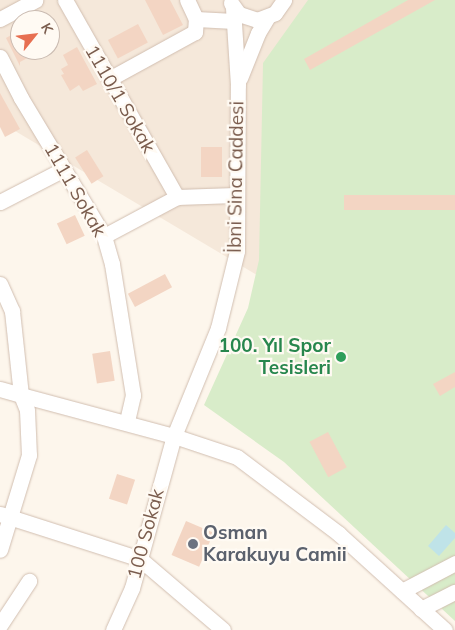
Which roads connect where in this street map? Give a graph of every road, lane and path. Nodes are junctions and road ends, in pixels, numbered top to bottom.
1 (36, 0) edge
2 (65, 0) edge
3 (187, 0) edge
4 (284, 0) edge
5 (232, 9) edge
6 (267, 18) junction
7 (0, 19) edge
8 (196, 19) junction
9 (0, 57) edge
10 (109, 79) junction
11 (238, 84) junction
12 (64, 169) junction
13 (235, 195) junction
14 (177, 197) junction
15 (0, 202) edge
16 (104, 236) junction
17 (0, 284) edge
18 (0, 389) edge
19 (21, 395) junction
20 (128, 422) junction
21 (174, 436) junction
22 (5, 516) edge
23 (0, 550) edge
24 (140, 559) junction
25 (455, 563) edge
26 (29, 581) dead end
27 (402, 591) junction
28 (455, 592) edge
29 (422, 609) junction
30 (0, 625) edge
31 (113, 630) edge
32 (223, 630) edge
33 (445, 630) edge

1 - 7 street
2 - 10 street, 1110/1 Sokak
3 - 8 street
4 - 6 street, İbni Sina Caddesi
5 - 6 street
5 - 8 street
5 - 11 street, İbni Sina Caddesi
6 - 11 street, İbni Sina Caddesi
8 - 10 street
9 - 12 street, 1111 Sokak
10 - 14 street, 1110/1 Sokak
11 - 13 street, İbni Sina Caddesi
12 - 15 street
12 - 16 street, 1111 Sokak
13 - 14 street
13 - 21 street, İbni Sina Caddesi
14 - 16 street
16 - 20 street, 1111 Sokak
17 - 19 street
18 - 19 street
19 - 20 street
19 - 22 street
20 - 21 street
21 - 24 street, 100 Sokak
21 - 27 street
22 - 23 street
22 - 24 street
24 - 31 street, 100 Sokak
24 - 32 street
25 - 27 street
26 - 30 street
27 - 29 street
28 - 29 street
29 - 33 street

